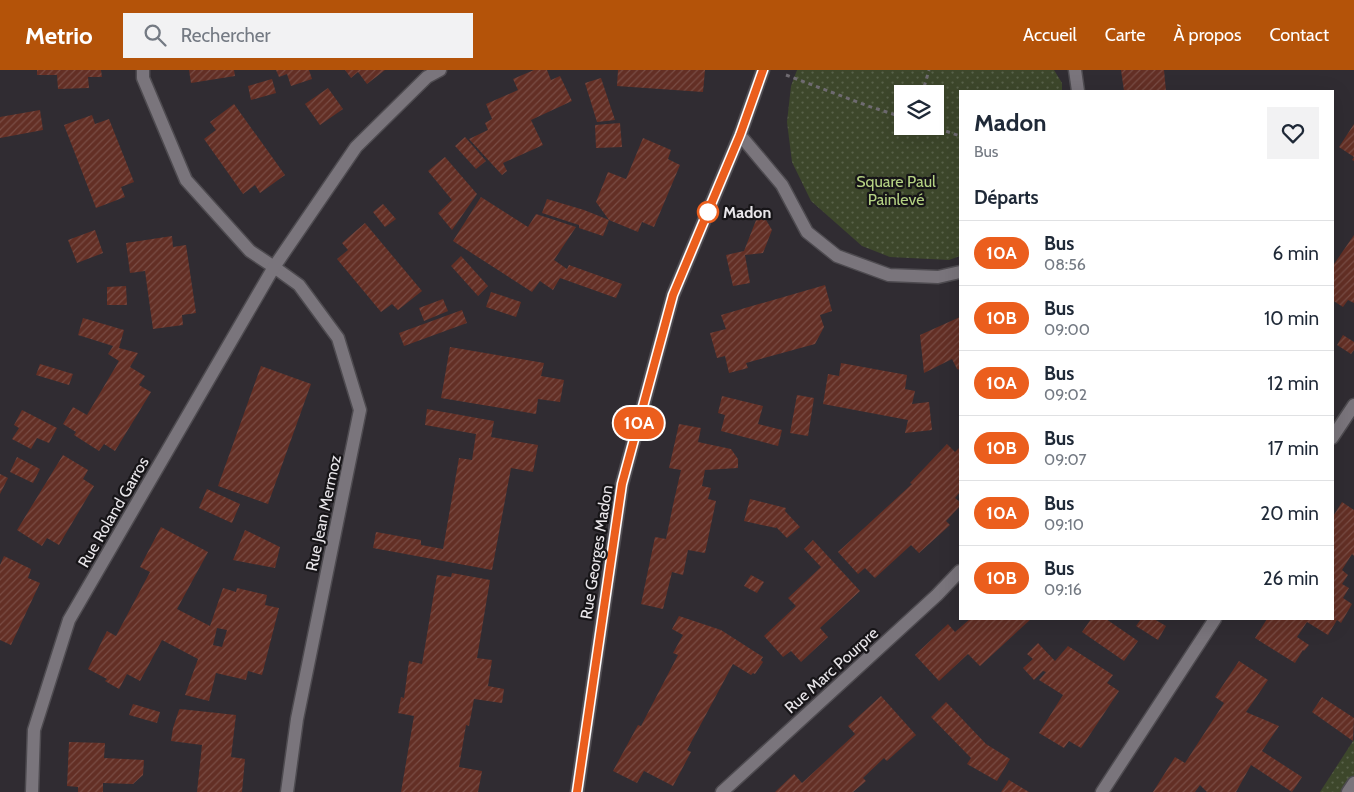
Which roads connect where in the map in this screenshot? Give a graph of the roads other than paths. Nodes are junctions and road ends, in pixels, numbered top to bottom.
1 (143, 70) edge
2 (440, 70) edge
3 (763, 70) edge
4 (1075, 70) edge
5 (1078, 90) edge
6 (740, 135) junction
7 (274, 267) junction
8 (959, 272) edge
9 (1354, 405) edge
10 (1334, 435) edge
11 (959, 572) edge
12 (1214, 620) edge
13 (1354, 783) edge
14 (32, 792) edge
15 (287, 792) edge
16 (576, 792) edge
17 (722, 792) edge
18 (1102, 792) edge
19 (1348, 792) edge

1 - 7 street, Rue Jean Mermoz
2 - 7 street, Rue Roland Garros
3 - 6 street, Rue Georges Madon
4 - 5 street
6 - 8 street
6 - 16 street, Rue Georges Madon
7 - 14 street, Rue Roland Garros
7 - 15 street, Rue Jean Mermoz
9 - 10 street
11 - 17 street, Rue Marc Pourpre
12 - 18 street
13 - 19 street

